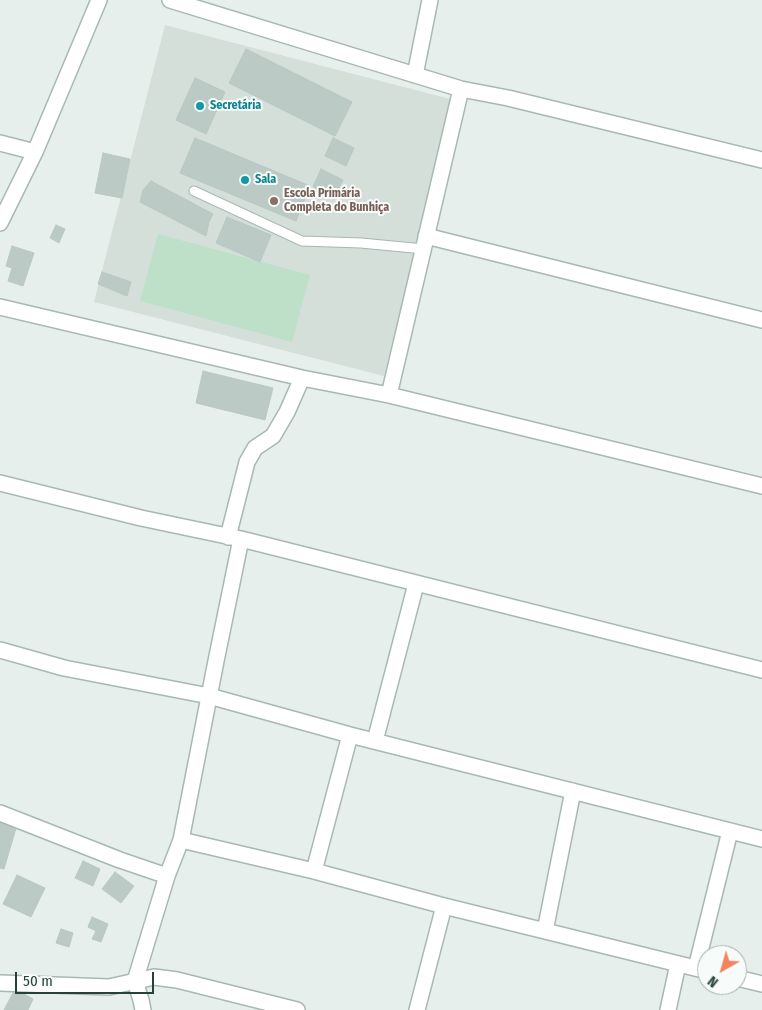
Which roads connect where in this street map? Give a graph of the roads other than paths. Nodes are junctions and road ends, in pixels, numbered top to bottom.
1 (99, 0) edge
2 (430, 0) edge
3 (180, 1) edge
4 (415, 75) junction
5 (461, 89) junction
6 (0, 143) edge
7 (35, 152) junction
8 (762, 160) edge
9 (194, 191) dead end
10 (0, 223) edge
11 (425, 243) junction
12 (0, 307) edge
13 (762, 320) edge
14 (302, 378) junction
15 (389, 395) junction
16 (0, 483) edge
17 (762, 486) edge
18 (235, 538) junction
19 (416, 584) junction
20 (0, 650) edge
21 (762, 670) edge
22 (209, 696) junction
23 (350, 735) junction
24 (375, 741) junction
25 (573, 791) junction
26 (0, 813) edge
27 (730, 831) junction
28 (762, 839) edge
29 (181, 840) junction
30 (314, 871) junction
31 (167, 876) junction
32 (444, 906) junction
33 (545, 931) junction
34 (707, 945) edge
35 (678, 964) junction
36 (697, 968) edge
37 (135, 980) junction
38 (747, 980) edge
39 (0, 983) edge
40 (762, 984) edge
41 (143, 1010) edge
42 (296, 1010) edge
43 (417, 1010) edge
44 (668, 1010) edge

1 - 7 street
2 - 4 street
3 - 4 street
4 - 5 street
5 - 8 street
5 - 11 street
6 - 7 street
7 - 10 street
9 - 11 lane
11 - 13 street
11 - 15 street
12 - 14 street
14 - 15 street
14 - 18 street
15 - 17 street
16 - 18 street
18 - 19 street
18 - 22 street
19 - 21 street
19 - 24 street
20 - 22 street
22 - 23 street
22 - 29 street
23 - 24 street
23 - 30 street
24 - 25 street
25 - 27 street
25 - 33 street
26 - 31 street
27 - 28 street
27 - 34 street
29 - 30 street
29 - 31 street
30 - 32 street
31 - 37 street
32 - 33 street
32 - 43 street
33 - 35 street
35 - 36 street
35 - 44 street
37 - 39 street
37 - 41 street
37 - 42 street
38 - 40 street

